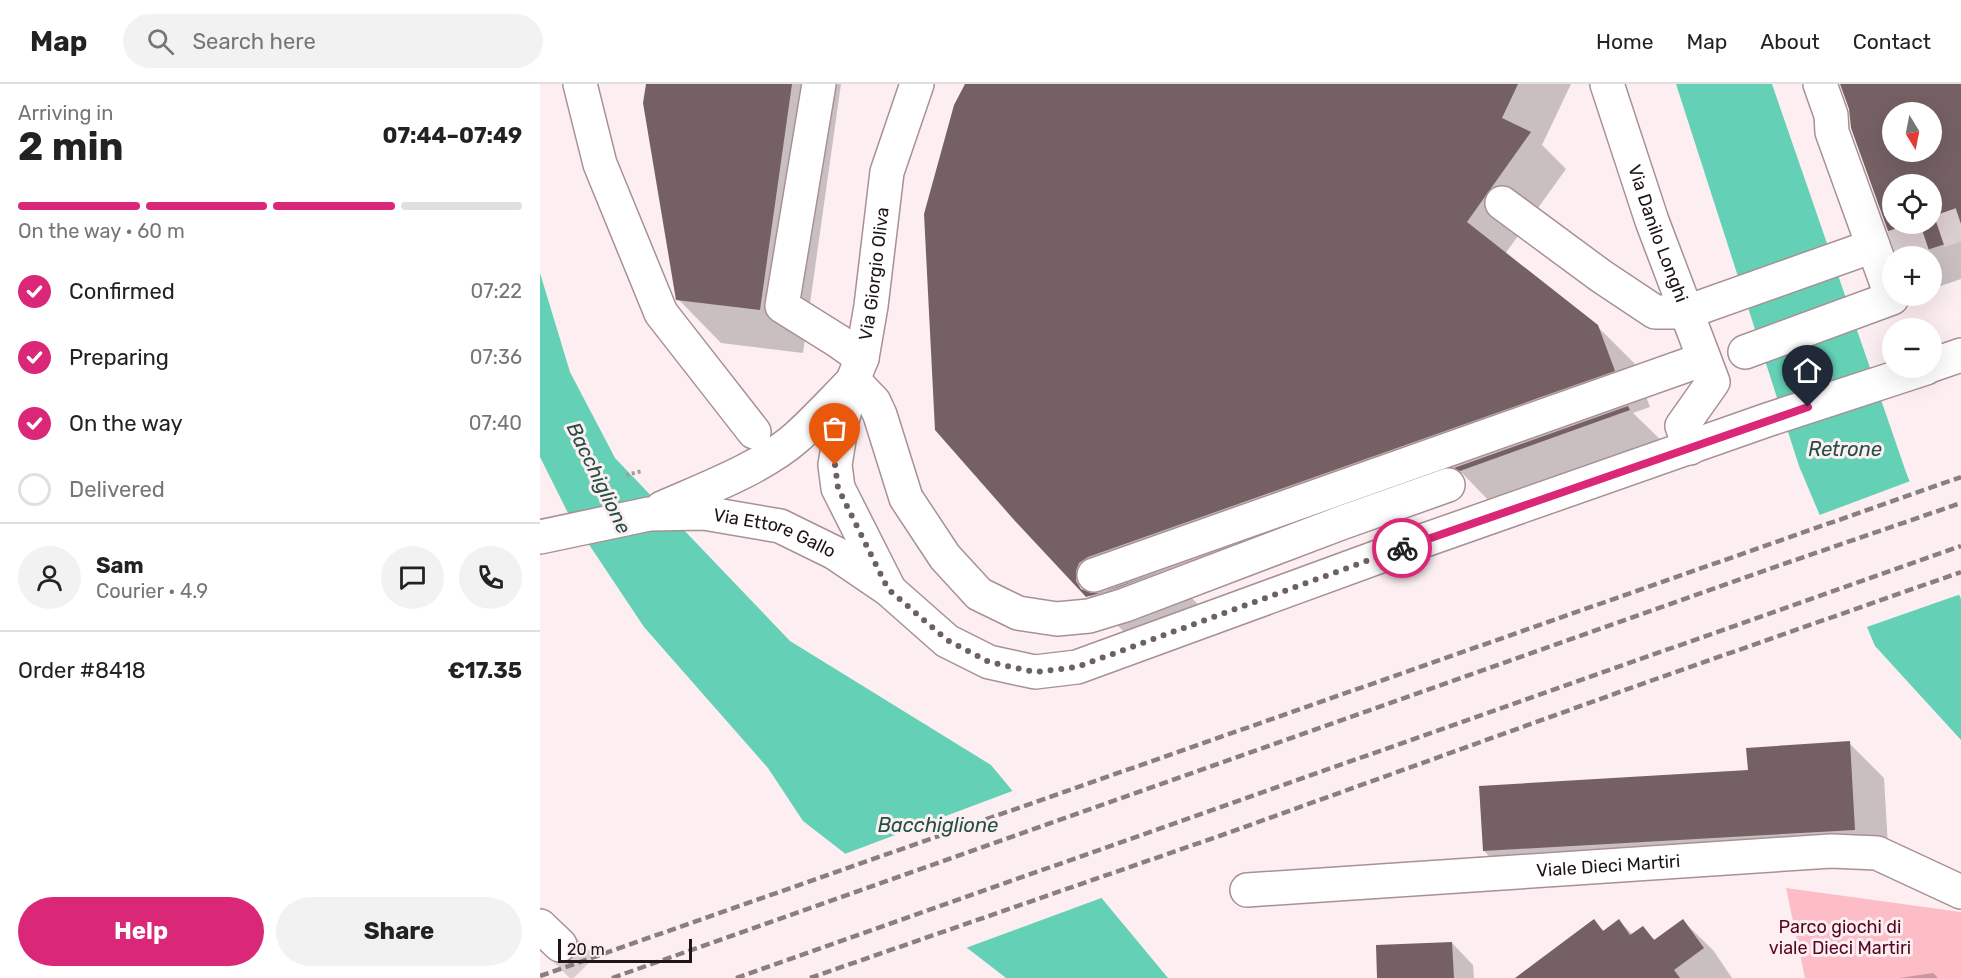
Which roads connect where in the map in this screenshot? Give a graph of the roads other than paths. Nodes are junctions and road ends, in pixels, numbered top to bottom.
1 (580, 84) edge
2 (819, 84) edge
3 (1607, 84) edge
4 (1820, 84) edge
5 (916, 85) edge
6 (1502, 203) dead end
7 (1875, 249) junction
8 (1696, 309) junction
9 (1745, 352) dead end
10 (1961, 356) edge
11 (1942, 362) edge
12 (858, 369) junction
13 (1709, 370) junction
14 (1894, 378) edge
15 (754, 432) dead end
16 (1690, 448) junction
17 (835, 465) joint
18 (1448, 485) dead end
19 (703, 502) junction
20 (540, 537) edge
21 (1094, 575) dead end
22 (888, 589) junction
23 (1247, 890) dead end
24 (1961, 892) edge

1 - 15 street
2 - 12 street
3 - 8 street, Via Danilo Longhi
4 - 7 street
5 - 12 street, Via Giorgio Oliva
6 - 8 street
7 - 8 street, Via Danilo Longhi
7 - 9 street
8 - 13 street, Via Danilo Longhi
10 - 11 street
12 - 17 street, Via Giorgio Oliva
12 - 18 street
12 - 19 street, Via Ettore Gallo
13 - 16 street
13 - 21 street
14 - 16 street, Via Ettore Gallo
16 - 22 street, Via Ettore Gallo
17 - 22 street, Via Ettore Gallo
19 - 20 street, Via Ettore Gallo
19 - 22 street, Via Ettore Gallo
23 - 24 street, Viale Dieci Martiri

